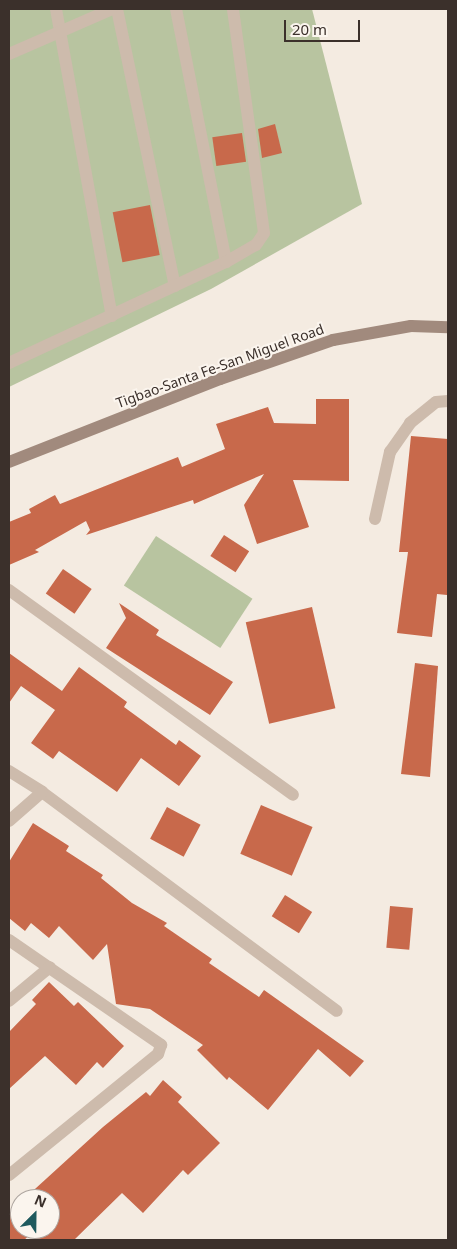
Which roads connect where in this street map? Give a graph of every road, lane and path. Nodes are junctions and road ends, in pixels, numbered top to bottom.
1 (56, 9) edge
2 (112, 9) edge
3 (117, 9) edge
4 (176, 9) edge
5 (232, 9) edge
6 (60, 32) junction
7 (9, 54) edge
8 (226, 262) junction
9 (174, 286) junction
10 (112, 316) junction
11 (448, 327) edge
12 (9, 363) edge
13 (448, 400) edge
14 (9, 462) edge
15 (375, 519) dead end
16 (9, 590) edge
17 (9, 772) edge
18 (42, 792) junction
19 (293, 796) dead end
20 (9, 820) edge
21 (9, 940) edge
22 (50, 967) junction
23 (9, 1000) edge
24 (337, 1011) dead end
25 (9, 1175) edge

1 - 6 street
2 - 6 street
3 - 9 street
4 - 8 street
5 - 8 street
6 - 7 street
6 - 10 street
8 - 9 street
9 - 10 street
10 - 12 street
11 - 14 main road, Tigbao-Santa Fe-San Miguel Road
13 - 15 street
16 - 19 street
17 - 18 street
18 - 20 street
18 - 24 street
21 - 22 street
22 - 23 street
22 - 25 street

